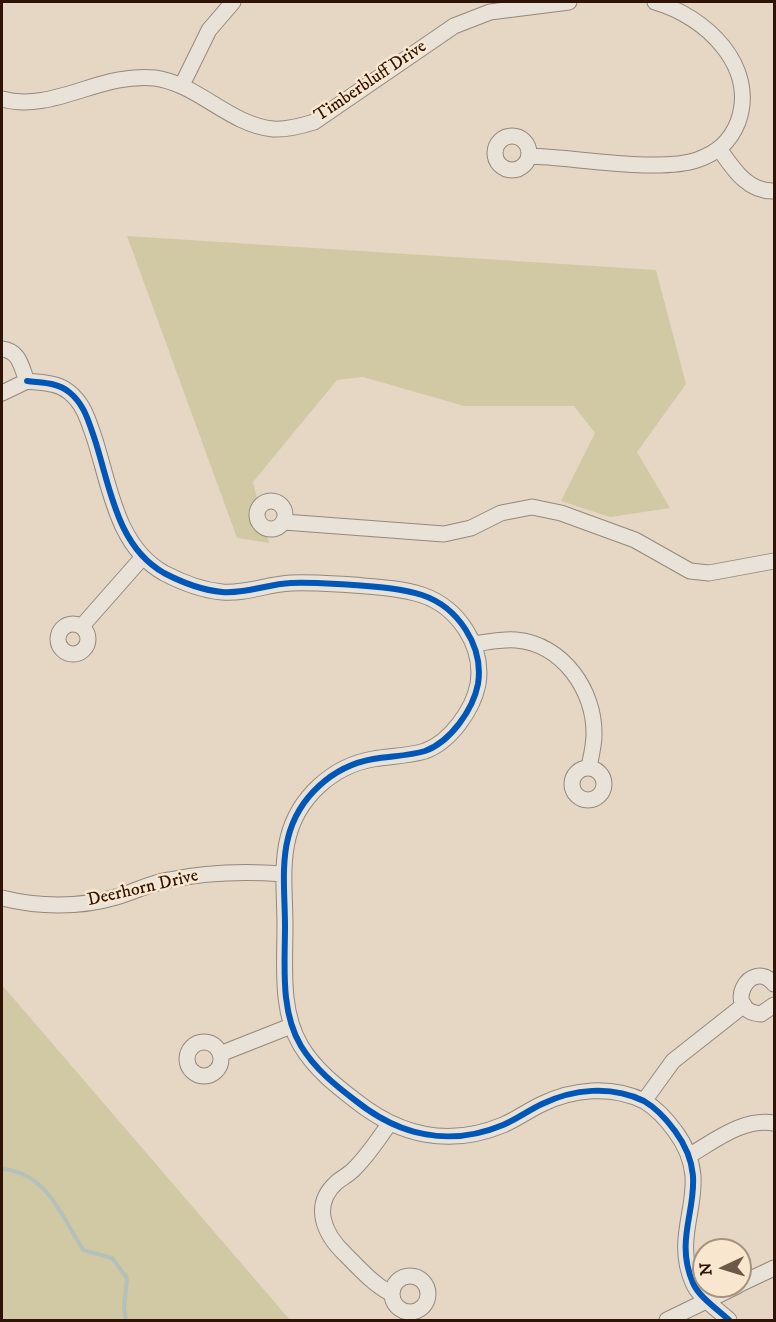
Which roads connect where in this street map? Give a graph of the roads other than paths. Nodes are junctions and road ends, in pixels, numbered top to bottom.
1 (233, 2) edge
2 (569, 2) edge
3 (655, 2) edge
4 (182, 85) junction
5 (2, 99) edge
6 (720, 150) junction
7 (529, 156) dead end
8 (774, 191) edge
9 (2, 349) edge
10 (27, 381) junction
11 (2, 393) edge
12 (285, 522) dead end
13 (142, 558) junction
14 (774, 561) edge
15 (81, 626) dead end
16 (474, 644) junction
17 (589, 767) dead end
18 (284, 874) junction
19 (2, 898) edge
20 (774, 984) edge
21 (744, 1005) junction
22 (774, 1005) edge
23 (291, 1026) junction
24 (220, 1054) dead end
25 (644, 1101) junction
26 (774, 1123) edge
27 (389, 1124) junction
28 (690, 1155) junction
29 (774, 1268) edge
30 (752, 1278) edge
31 (390, 1293) dead end
32 (712, 1298) edge
33 (708, 1300) junction
34 (668, 1320) edge
35 (729, 1320) edge

1 - 4 street
2 - 4 street, Timberbluff Drive
3 - 6 street
4 - 5 street, Timberbluff Drive
6 - 7 street
6 - 8 street
9 - 10 street
10 - 11 street
10 - 13 street
12 - 14 street
13 - 15 street
13 - 16 street
16 - 17 street
16 - 18 street
18 - 19 street, Deerhorn Drive
18 - 23 street
20 - 21 street
21 - 22 street
21 - 25 street
23 - 24 street
23 - 27 street
25 - 27 street
25 - 28 street
26 - 28 street
27 - 31 street
28 - 33 street
29 - 30 street
32 - 33 street
33 - 34 street
33 - 35 street

